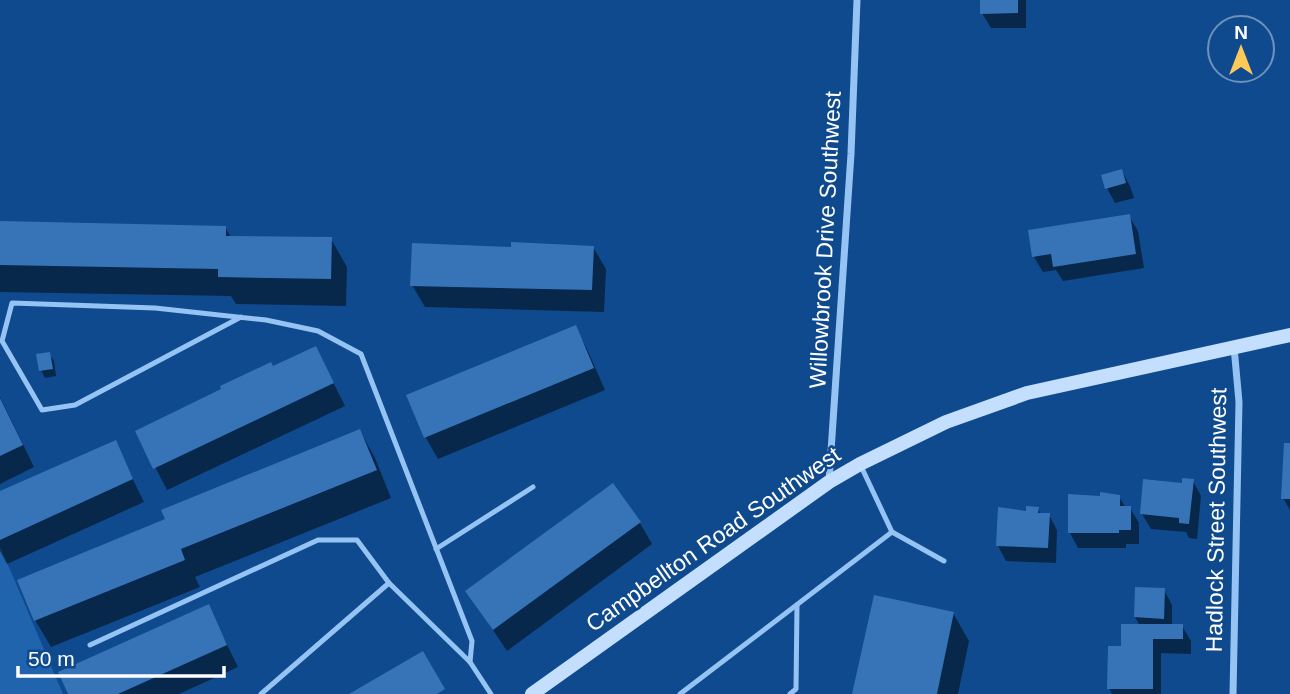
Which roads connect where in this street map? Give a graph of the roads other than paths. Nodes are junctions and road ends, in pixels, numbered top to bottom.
1 (857, 0) edge
2 (241, 317) junction
3 (1290, 335) edge
4 (1234, 346) junction
5 (860, 464) junction
6 (830, 482) junction
7 (533, 487) dead end
8 (892, 532) junction
9 (436, 549) junction
10 (944, 562) dead end
11 (389, 583) junction
12 (797, 605) junction
13 (90, 645) dead end
14 (470, 662) junction
15 (261, 694) edge
16 (491, 694) edge
17 (532, 694) edge
18 (680, 694) edge
19 (790, 694) edge
20 (1233, 694) edge

1 - 6 street, Willowbrook Drive Southwest
2 - 2 lane
2 - 9 lane
3 - 4 main road, Campbellton Road Southwest
4 - 5 main road, Campbellton Road Southwest
4 - 20 street, Hadlock Street Southwest
5 - 6 main road, Campbellton Road Southwest
5 - 8 lane
6 - 17 main road, Campbellton Road Southwest
7 - 9 lane
8 - 10 lane
8 - 12 lane
9 - 14 lane
11 - 13 lane
11 - 14 lane
11 - 15 lane
12 - 18 lane
12 - 19 lane
14 - 16 lane

